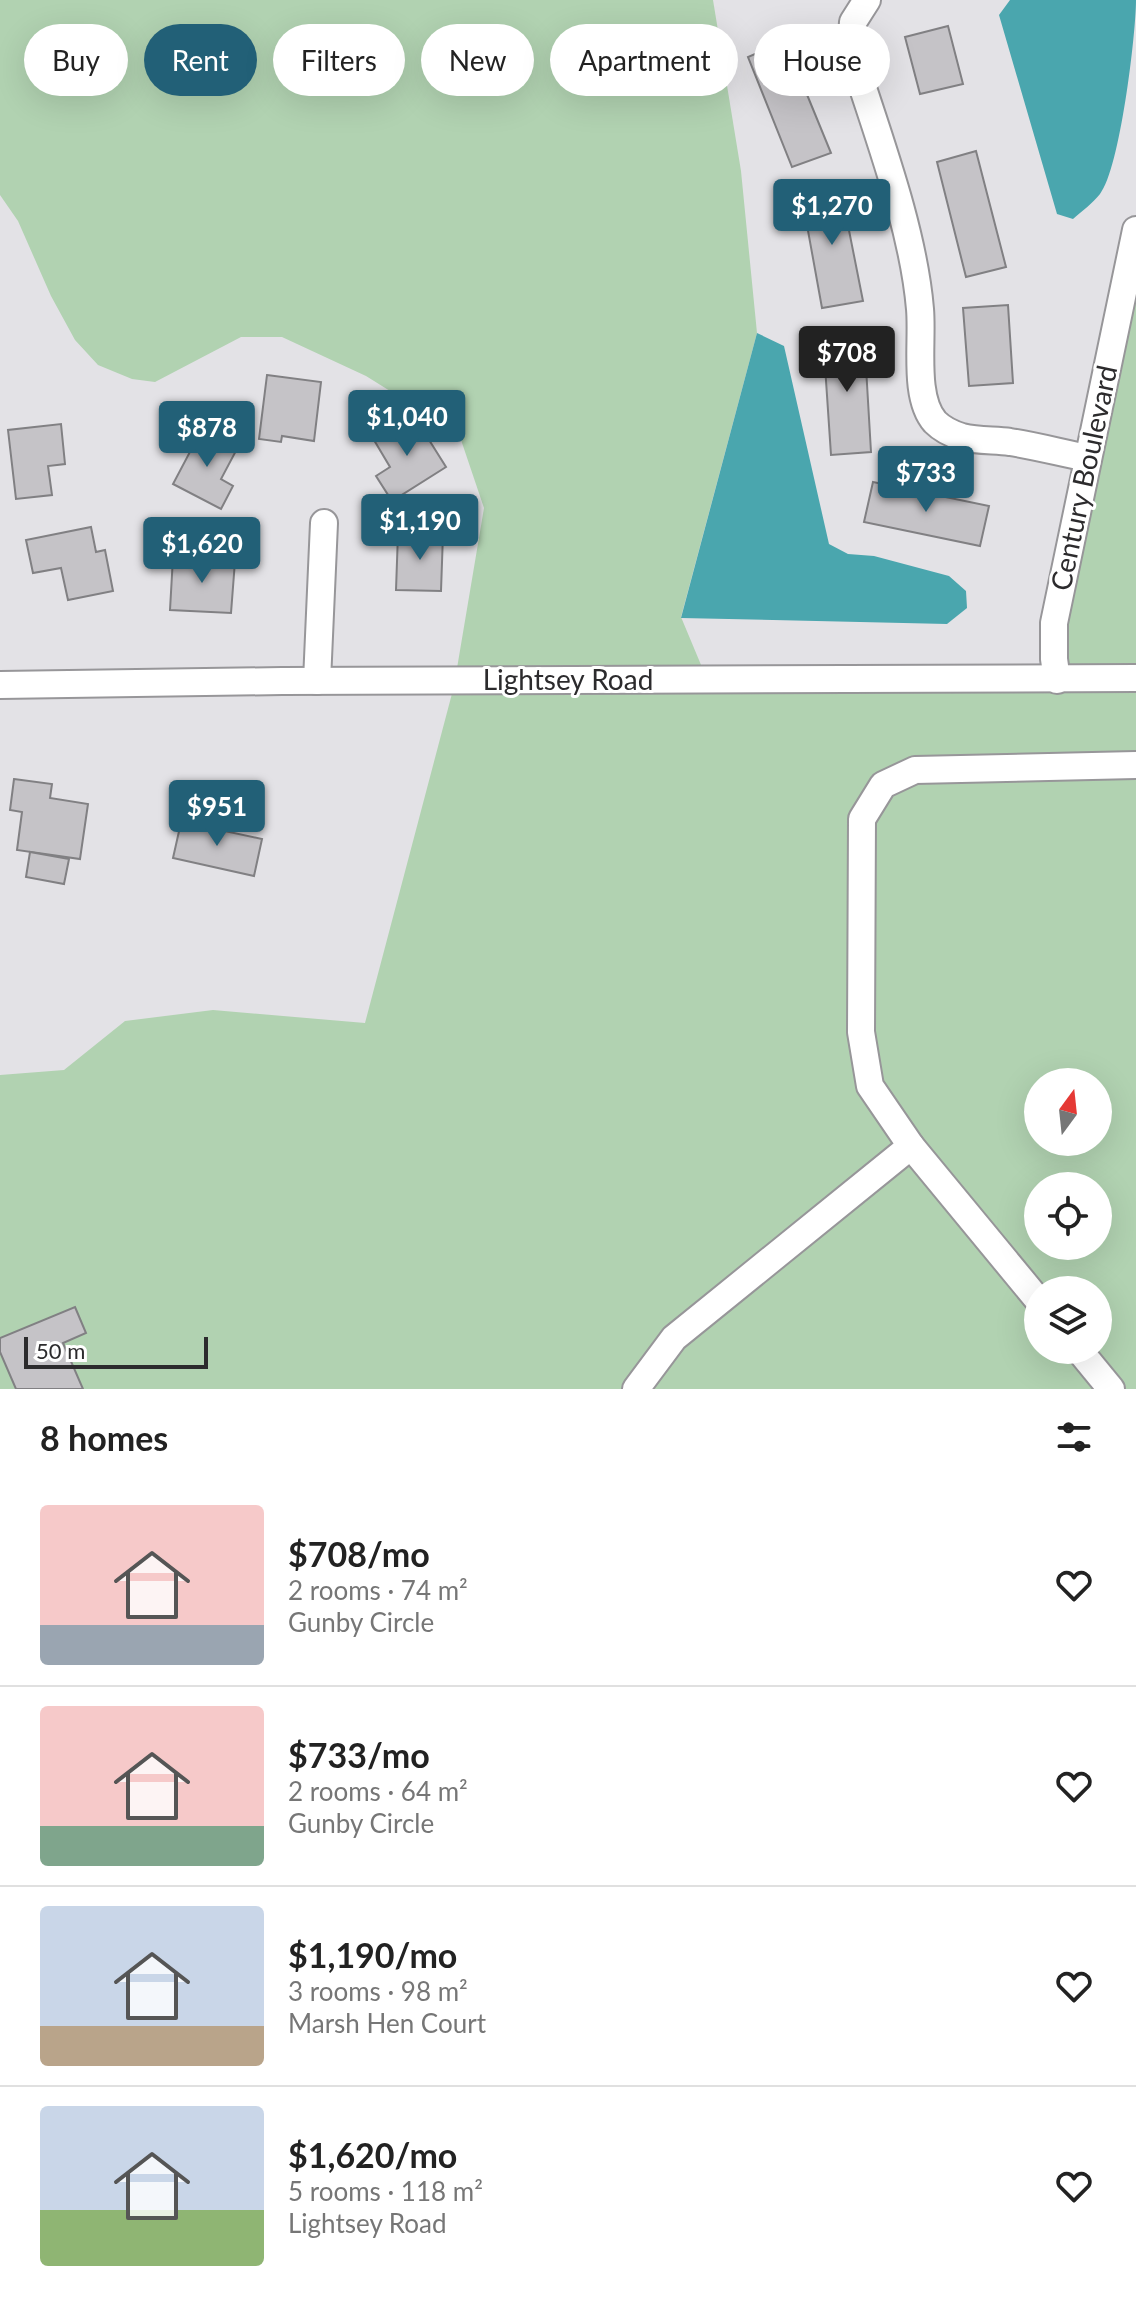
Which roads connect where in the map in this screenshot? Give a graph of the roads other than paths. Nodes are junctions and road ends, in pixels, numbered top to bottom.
1 (867, 0) edge
2 (1136, 230) edge
3 (1088, 458) junction
4 (324, 523) dead end
5 (1136, 678) edge
6 (1057, 680) junction
7 (317, 681) junction
8 (0, 685) edge
9 (1136, 765) edge
10 (911, 1146) junction
11 (1024, 1283) edge
12 (1090, 1364) edge
13 (645, 1385) edge
14 (1111, 1389) edge

1 - 3 street
2 - 3 street, Century Boulevard
3 - 6 street, Century Boulevard
4 - 7 street
5 - 6 street, Lightsey Road
6 - 7 street, Lightsey Road
7 - 8 street, Lightsey Road
9 - 10 street
10 - 11 street
10 - 13 street
12 - 14 street

